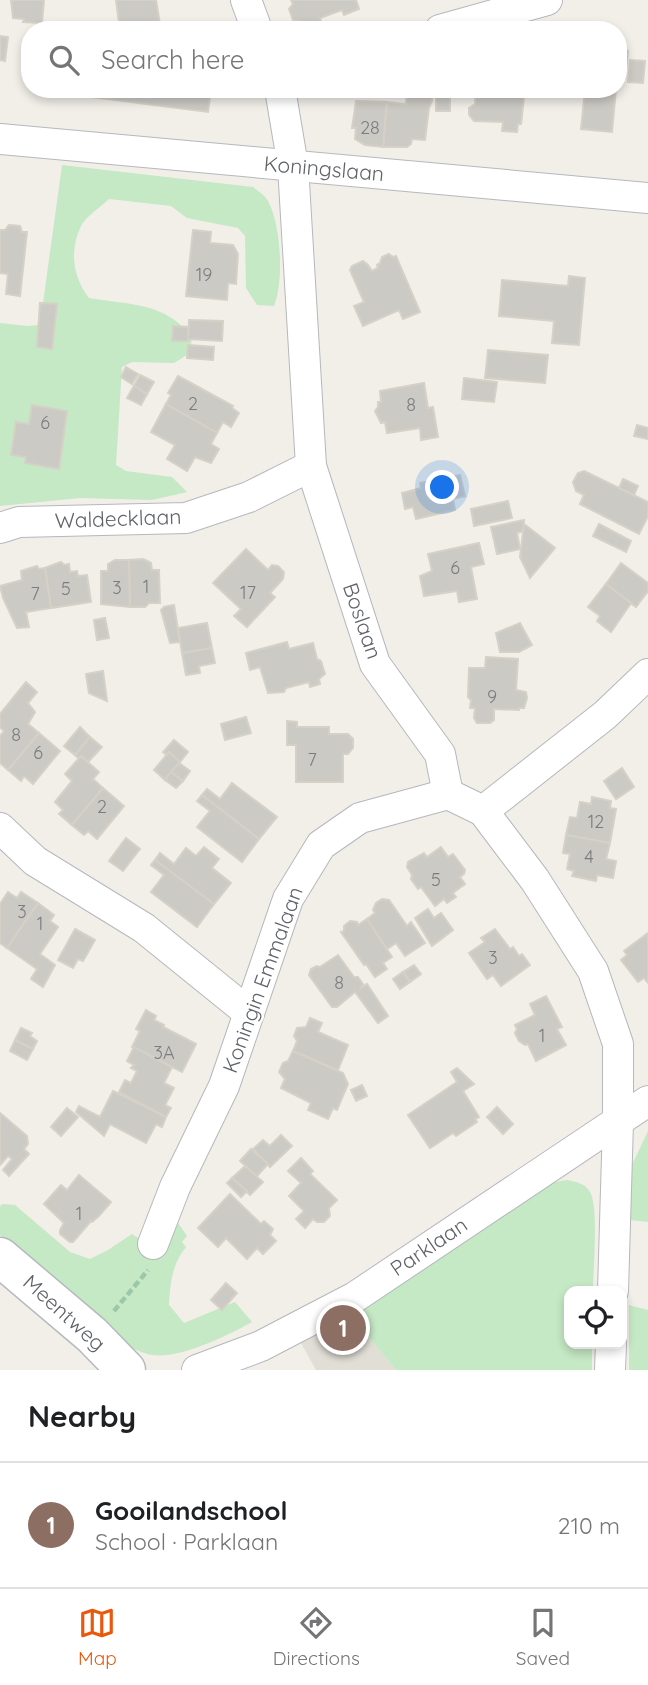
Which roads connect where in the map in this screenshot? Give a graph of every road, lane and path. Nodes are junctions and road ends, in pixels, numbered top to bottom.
1 (246, 0) edge
2 (547, 0) edge
3 (254, 21) edge
4 (472, 21) edge
5 (288, 98) edge
6 (0, 139) edge
7 (293, 166) junction
8 (648, 198) edge
9 (312, 466) junction
10 (0, 528) edge
11 (648, 674) edge
12 (448, 794) junction
13 (483, 811) junction
14 (0, 828) edge
15 (249, 1013) junction
16 (648, 1101) edge
17 (618, 1122) junction
18 (153, 1244) joint
19 (0, 1257) edge
20 (613, 1286) edge
21 (92, 1335) junction
22 (611, 1349) edge
23 (126, 1370) edge
24 (197, 1370) edge
25 (610, 1370) edge

1 - 3 street
2 - 4 street
5 - 7 street, Boslaan
6 - 7 street, Koningslaan
7 - 8 street, Koningslaan
7 - 9 street, Boslaan
9 - 10 street, Waldecklaan
9 - 12 street, Boslaan
11 - 13 street
12 - 13 street
12 - 15 street, Koningin Emmalaan
13 - 17 street
14 - 15 street
15 - 18 street, Koningin Emmalaan
16 - 17 street, Parklaan
17 - 20 street
17 - 24 street, Parklaan
18 - 21 path
19 - 21 main road, Meentweg
21 - 23 main road, Meentweg
22 - 25 street

